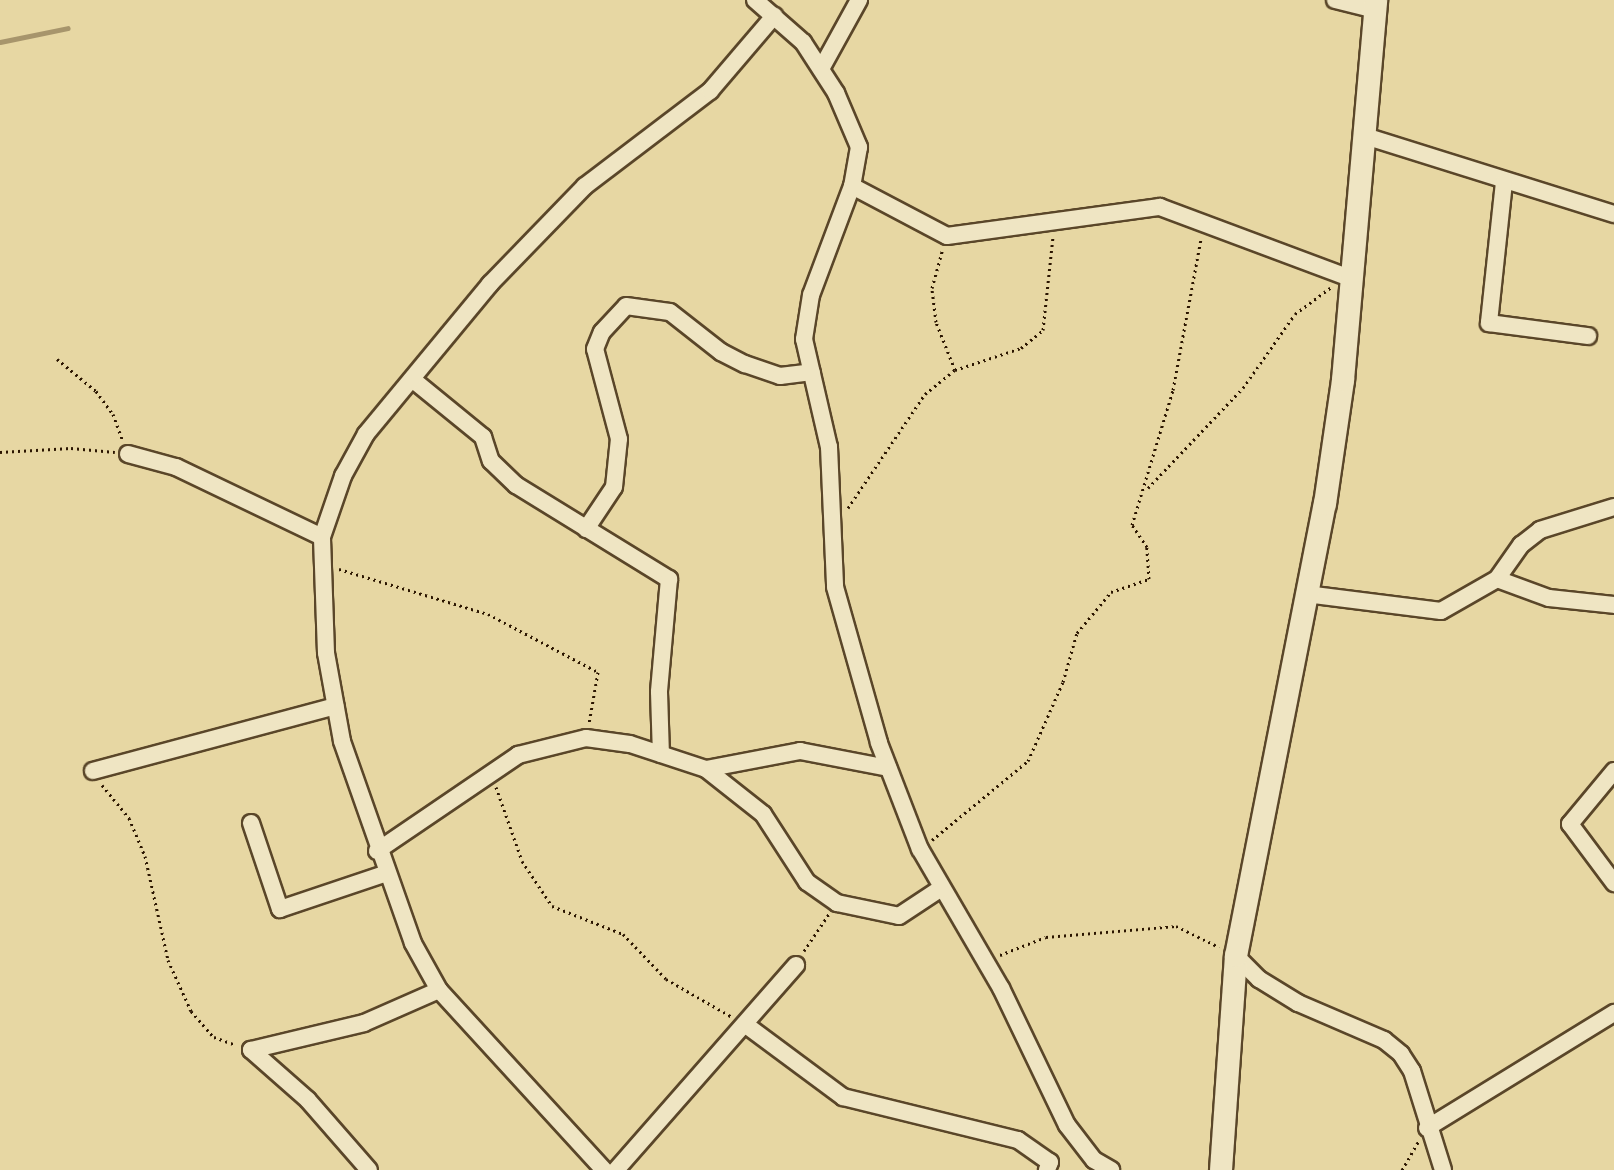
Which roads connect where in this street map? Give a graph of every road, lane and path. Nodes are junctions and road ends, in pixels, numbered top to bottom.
1 (755, 0) edge
2 (859, 0) edge
3 (1335, 0) edge
4 (1376, 5) edge
5 (774, 16) junction
6 (821, 69) junction
7 (1365, 136) junction
8 (1504, 182) junction
9 (852, 186) junction
10 (1614, 214) edge
11 (1054, 225) junction
12 (1205, 226) junction
13 (947, 236) junction
14 (1353, 279) junction
15 (1588, 336) dead end
16 (57, 359) dead end
17 (955, 370) junction
18 (812, 372) junction
19 (412, 379) junction
20 (0, 452) edge
21 (128, 454) junction
22 (1145, 491) junction
23 (1614, 507) edge
24 (586, 529) junction
25 (831, 535) junction
26 (322, 537) junction
27 (320, 563) junction
28 (1497, 579) junction
29 (1306, 594) junction
30 (1614, 605) edge
31 (335, 706) junction
32 (586, 738) junction
33 (661, 754) junction
34 (888, 768) junction
35 (706, 769) junction
36 (93, 771) joint
37 (1614, 771) edge
38 (492, 772) junction
39 (251, 823) dead end
40 (920, 849) junction
41 (377, 851) junction
42 (387, 873) junction
43 (1614, 883) edge
44 (940, 889) junction
45 (837, 903) junction
46 (1236, 956) junction
47 (985, 960) junction
48 (796, 965) joint
49 (439, 990) junction
50 (1614, 1013) edge
51 (746, 1025) junction
52 (251, 1050) junction
53 (1427, 1128) junction
54 (369, 1170) edge
55 (604, 1170) edge
56 (616, 1170) edge
57 (1047, 1170) edge
58 (1111, 1170) edge
59 (1221, 1170) edge
60 (1402, 1170) edge
61 (1443, 1170) edge

1 - 5 street
2 - 6 street
3 - 4 street
4 - 7 main road
5 - 6 street
5 - 19 street
6 - 9 street
7 - 8 street
7 - 14 main road
8 - 10 street
8 - 15 street
9 - 13 street
9 - 18 street
11 - 12 street
11 - 13 street
11 - 17 path
12 - 14 street
12 - 22 path
13 - 17 path
14 - 22 path
14 - 29 main road
16 - 21 path
17 - 25 path
18 - 24 street
18 - 25 street
19 - 24 street
19 - 26 street
20 - 21 path
21 - 26 street
22 - 40 path
23 - 28 street
24 - 33 street
25 - 34 street
26 - 27 street
27 - 31 street
27 - 32 path
28 - 29 street
28 - 30 street
29 - 46 main road
31 - 36 street
31 - 41 street
32 - 33 street
32 - 38 street
33 - 35 street
34 - 35 street
34 - 40 street
35 - 45 street
36 - 52 path
37 - 43 street
38 - 41 street
38 - 51 path
39 - 42 street
40 - 44 street
41 - 42 street
42 - 49 street
44 - 45 street
44 - 47 street
45 - 48 path
46 - 47 path
46 - 53 street
46 - 59 main road
47 - 58 street
48 - 51 street
49 - 52 street
49 - 55 street
50 - 53 street
51 - 56 street
51 - 57 street
52 - 54 street
53 - 60 path
53 - 61 street

